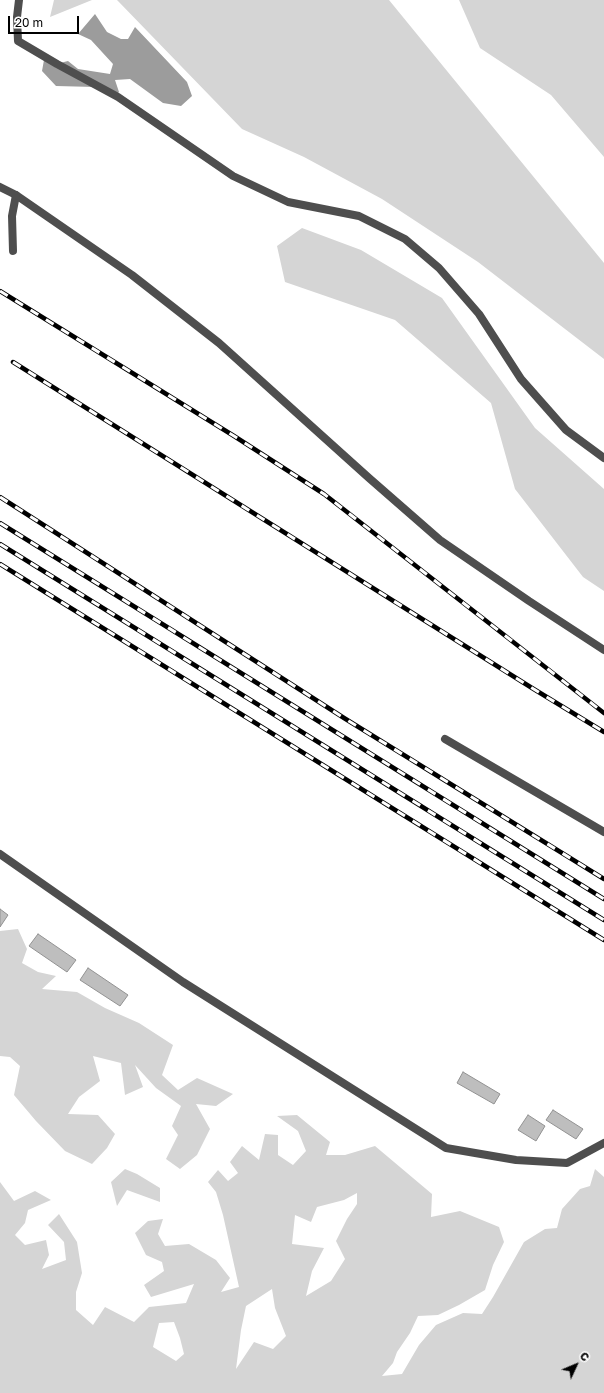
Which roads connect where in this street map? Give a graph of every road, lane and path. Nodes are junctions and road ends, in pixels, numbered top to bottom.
1 (19, 0) edge
2 (0, 187) edge
3 (16, 195) junction
4 (13, 252) dead end
5 (604, 458) edge
6 (604, 650) edge
7 (445, 739) dead end
8 (604, 832) edge
9 (0, 854) edge
10 (604, 1143) edge

1 - 5 street
2 - 3 street
3 - 4 street
3 - 6 street
7 - 8 street
9 - 10 street

